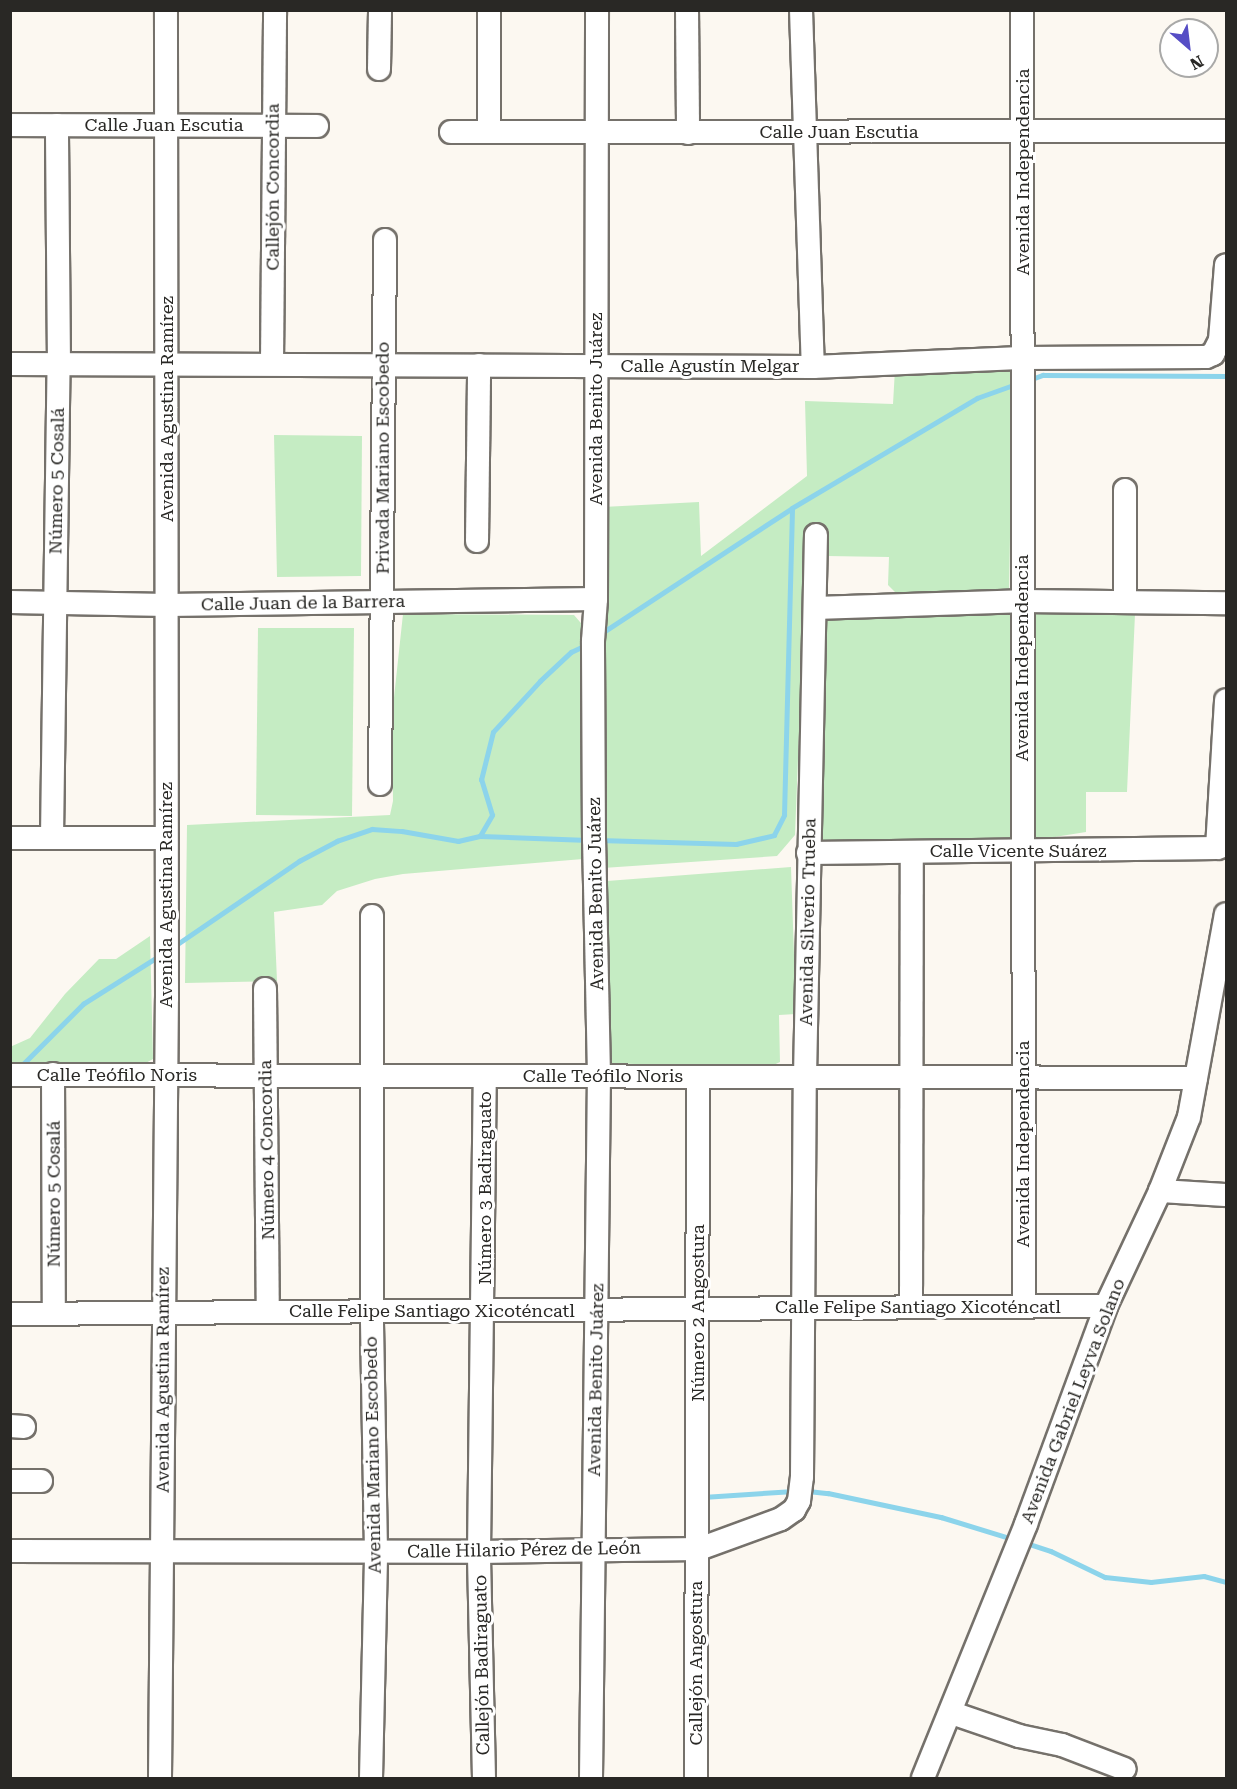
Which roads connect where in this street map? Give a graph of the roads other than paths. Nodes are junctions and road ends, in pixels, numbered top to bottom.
1 (166, 10) edge
2 (275, 10) edge
3 (380, 10) edge
4 (489, 10) edge
5 (597, 10) edge
6 (687, 10) edge
7 (801, 10) edge
8 (1022, 10) edge
9 (379, 69) dead end
10 (166, 123) junction
11 (10, 125) edge
12 (57, 125) junction
13 (274, 125) junction
14 (317, 126) dead end
15 (804, 131) junction
16 (1227, 131) edge
17 (451, 132) dead end
18 (489, 132) junction
19 (597, 132) junction
20 (688, 132) junction
21 (1023, 133) junction
22 (385, 240) dead end
23 (1227, 265) edge
24 (1023, 358) junction
25 (272, 363) junction
26 (10, 364) edge
27 (59, 364) junction
28 (168, 364) junction
29 (384, 365) junction
30 (479, 365) junction
31 (596, 366) junction
32 (813, 367) junction
33 (1125, 490) dead end
34 (816, 535) dead end
35 (477, 541) dead end
36 (596, 599) junction
37 (1022, 601) junction
38 (10, 602) edge
39 (55, 602) junction
40 (382, 602) junction
41 (1125, 602) junction
42 (1227, 603) edge
43 (167, 605) junction
44 (814, 608) junction
45 (1227, 700) edge
46 (380, 784) dead end
47 (52, 837) junction
48 (10, 838) edge
49 (166, 838) junction
50 (1222, 847) edge
51 (912, 852) junction
52 (1021, 852) junction
53 (808, 854) junction
54 (1227, 914) edge
55 (372, 916) dead end
56 (265, 989) dead end
57 (53, 1074) junction
58 (10, 1075) edge
59 (166, 1075) junction
60 (267, 1076) junction
61 (372, 1076) junction
62 (485, 1076) junction
63 (599, 1076) junction
64 (698, 1077) junction
65 (805, 1077) junction
66 (913, 1077) junction
67 (1023, 1077) junction
68 (1196, 1078) junction
69 (1160, 1191) junction
70 (1227, 1195) edge
71 (1024, 1306) junction
72 (1106, 1306) junction
73 (911, 1307) junction
74 (805, 1308) junction
75 (698, 1309) junction
76 (484, 1310) junction
77 (598, 1310) junction
78 (372, 1311) junction
79 (164, 1312) junction
80 (268, 1312) junction
81 (54, 1313) junction
82 (10, 1314) edge
83 (10, 1481) edge
84 (41, 1481) dead end
85 (781, 1519) joint
86 (593, 1548) junction
87 (699, 1548) junction
88 (10, 1551) edge
89 (162, 1552) junction
90 (376, 1552) junction
91 (479, 1552) junction
92 (952, 1713) junction
93 (1125, 1769) dead end
94 (160, 1779) edge
95 (371, 1779) edge
96 (484, 1779) edge
97 (591, 1779) edge
98 (696, 1779) edge
99 (923, 1779) edge

1 - 10 street, Avenida Agustina Ramírez
2 - 13 street, Callejón Concordia
3 - 9 street
4 - 18 street
5 - 19 street, Avenida Benito Juárez
6 - 20 street
7 - 15 street
8 - 21 street, Avenida Independencia
10 - 12 street, Calle Juan Escutia
10 - 13 street, Calle Juan Escutia
10 - 28 street, Avenida Agustina Ramírez
11 - 12 street, Calle Juan Escutia
12 - 27 street, Número 5 Cosalá
13 - 14 street, Calle Juan Escutia
13 - 25 street, Callejón Concordia
15 - 20 street, Calle Juan Escutia
15 - 21 street, Calle Juan Escutia
15 - 32 street
16 - 21 street, Calle Juan Escutia
17 - 18 street, Calle Juan Escutia
18 - 19 street, Calle Juan Escutia
19 - 20 street, Calle Juan Escutia
19 - 31 street, Avenida Benito Juárez
21 - 24 street, Avenida Independencia
22 - 29 street, Privada Mariano Escobedo
23 - 24 street, Calle Agustín Melgar
24 - 32 street, Calle Agustín Melgar
24 - 37 street, Avenida Independencia
25 - 28 street, Calle Agustín Melgar
25 - 29 street, Calle Agustín Melgar
26 - 27 street, Calle Agustín Melgar
27 - 28 street, Calle Agustín Melgar
27 - 39 street, Número 5 Cosalá
28 - 43 street, Avenida Agustina Ramírez
29 - 30 street, Calle Agustín Melgar
29 - 40 street, Privada Mariano Escobedo
30 - 31 street, Calle Agustín Melgar
30 - 35 street
31 - 32 street, Calle Agustín Melgar
31 - 36 street, Avenida Benito Juárez
33 - 41 street
34 - 44 street, Avenida Silverio Trueba
36 - 40 street, Calle Juan de la Barrera
36 - 63 street, Avenida Benito Juárez
37 - 41 street
37 - 44 street
37 - 52 street, Avenida Independencia
38 - 39 street, Calle Juan de la Barrera
39 - 43 street, Calle Juan de la Barrera
39 - 47 street, Número 5 Cosalá
40 - 43 street, Calle Juan de la Barrera
40 - 46 street, Privada Mariano Escobedo
41 - 42 street
43 - 49 street, Avenida Agustina Ramírez
44 - 53 street, Avenida Silverio Trueba
45 - 50 street
47 - 48 street
47 - 49 street
49 - 59 street, Avenida Agustina Ramírez
50 - 52 street, Calle Vicente Suárez
51 - 52 street, Calle Vicente Suárez
51 - 53 street, Calle Vicente Suárez
51 - 66 street
52 - 67 street, Avenida Independencia
53 - 65 street, Avenida Silverio Trueba
54 - 68 street, Avenida Gabriel Leyva Solano
55 - 61 street, Avenida Mariano Escobedo
56 - 60 street, Número 4 Concordia
57 - 58 street, Calle Teófilo Noris
57 - 59 street, Calle Teófilo Noris
57 - 81 street, Número 5 Cosalá
59 - 60 street, Calle Teófilo Noris
59 - 79 street, Avenida Agustina Ramírez
60 - 61 street, Calle Teófilo Noris
60 - 80 street, Número 4 Concordia
61 - 62 street, Calle Teófilo Noris
61 - 78 street, Avenida Mariano Escobedo
62 - 63 street, Calle Teófilo Noris
62 - 76 street, Número 3 Badiraguato
63 - 64 street, Calle Teófilo Noris
63 - 77 street, Avenida Benito Juárez
64 - 65 street, Calle Teófilo Noris
64 - 75 street, Número 2 Angostura
65 - 66 street, Calle Teófilo Noris
65 - 74 street, Avenida Silverio Trueba
66 - 67 street, Calle Teófilo Noris
66 - 73 street
67 - 68 street, Calle Teófilo Noris
67 - 71 street, Avenida Independencia
68 - 69 street, Avenida Gabriel Leyva Solano
69 - 70 street
69 - 72 street, Avenida Gabriel Leyva Solano
71 - 72 street, Calle Felipe Santiago Xicoténcatl
71 - 73 street, Calle Felipe Santiago Xicoténcatl
72 - 92 street, Avenida Gabriel Leyva Solano
73 - 74 street, Calle Felipe Santiago Xicoténcatl
74 - 75 street, Calle Felipe Santiago Xicoténcatl
74 - 85 street, Avenida Silverio Trueba
75 - 77 street, Calle Felipe Santiago Xicoténcatl
75 - 87 street, Número 2 Angostura
76 - 77 street, Calle Felipe Santiago Xicoténcatl
76 - 78 street, Calle Felipe Santiago Xicoténcatl
76 - 91 street, Número 3 Badiraguato
77 - 86 street, Avenida Benito Juárez
78 - 80 street, Calle Felipe Santiago Xicoténcatl
78 - 90 street, Avenida Mariano Escobedo
79 - 80 street, Calle Felipe Santiago Xicoténcatl
79 - 81 street, Calle Felipe Santiago Xicoténcatl
79 - 89 street, Avenida Agustina Ramírez
81 - 82 street, Calle Felipe Santiago Xicoténcatl
83 - 84 street
85 - 87 street, Calle Hilario Pérez de León
86 - 87 street, Calle Hilario Pérez de León
86 - 91 street, Calle Hilario Pérez de León
86 - 97 street, Avenida Benito Juárez
87 - 98 street, Callejón Angostura
88 - 89 street, Calle Hilario Pérez de León
89 - 90 street, Calle Hilario Pérez de León
89 - 94 street, Avenida Agustina Ramírez
90 - 91 street, Calle Hilario Pérez de León
90 - 95 street, Avenida Mariano Escobedo
91 - 96 street, Callejón Badiraguato
92 - 93 street
92 - 99 street, Avenida Gabriel Leyva Solano

